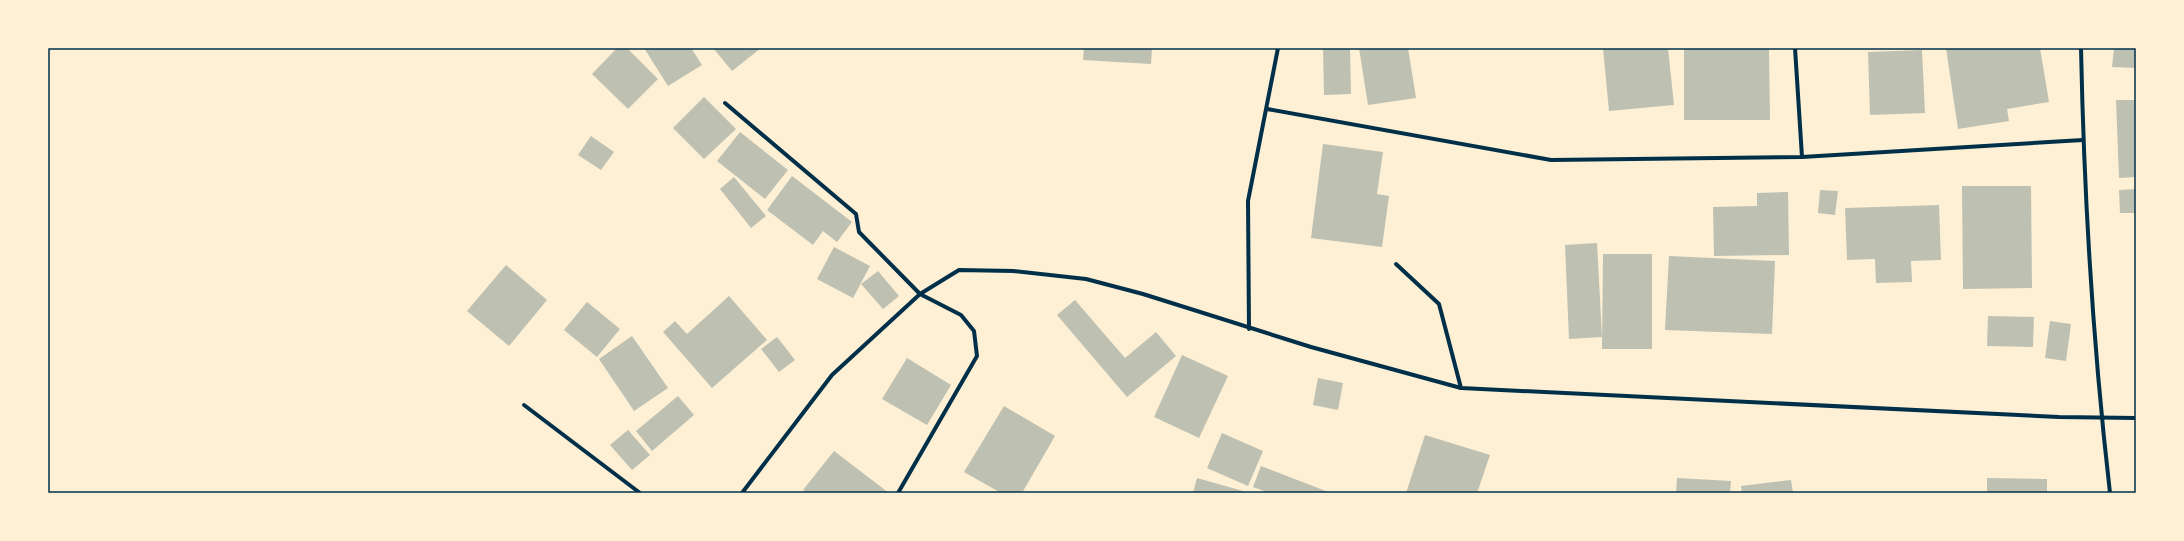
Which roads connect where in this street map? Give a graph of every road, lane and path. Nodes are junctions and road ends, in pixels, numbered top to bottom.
1 (1278, 48) edge
2 (1795, 48) edge
3 (2081, 48) edge
4 (725, 103) dead end
5 (1267, 109) junction
6 (2083, 140) junction
7 (1802, 157) junction
8 (1396, 264) dead end
9 (920, 294) junction
10 (1249, 328) junction
11 (1461, 388) junction
12 (524, 405) dead end
13 (2101, 417) junction
14 (2136, 418) edge
15 (640, 493) edge
16 (742, 493) edge
17 (898, 493) edge
18 (2110, 493) edge

1 - 5 street
2 - 7 street
3 - 6 street
4 - 9 street
5 - 7 street
5 - 10 street
6 - 7 street
6 - 13 street
8 - 11 street
9 - 10 street
9 - 16 street
9 - 17 street
10 - 11 street
11 - 13 street
12 - 15 street
13 - 14 street
13 - 18 street

